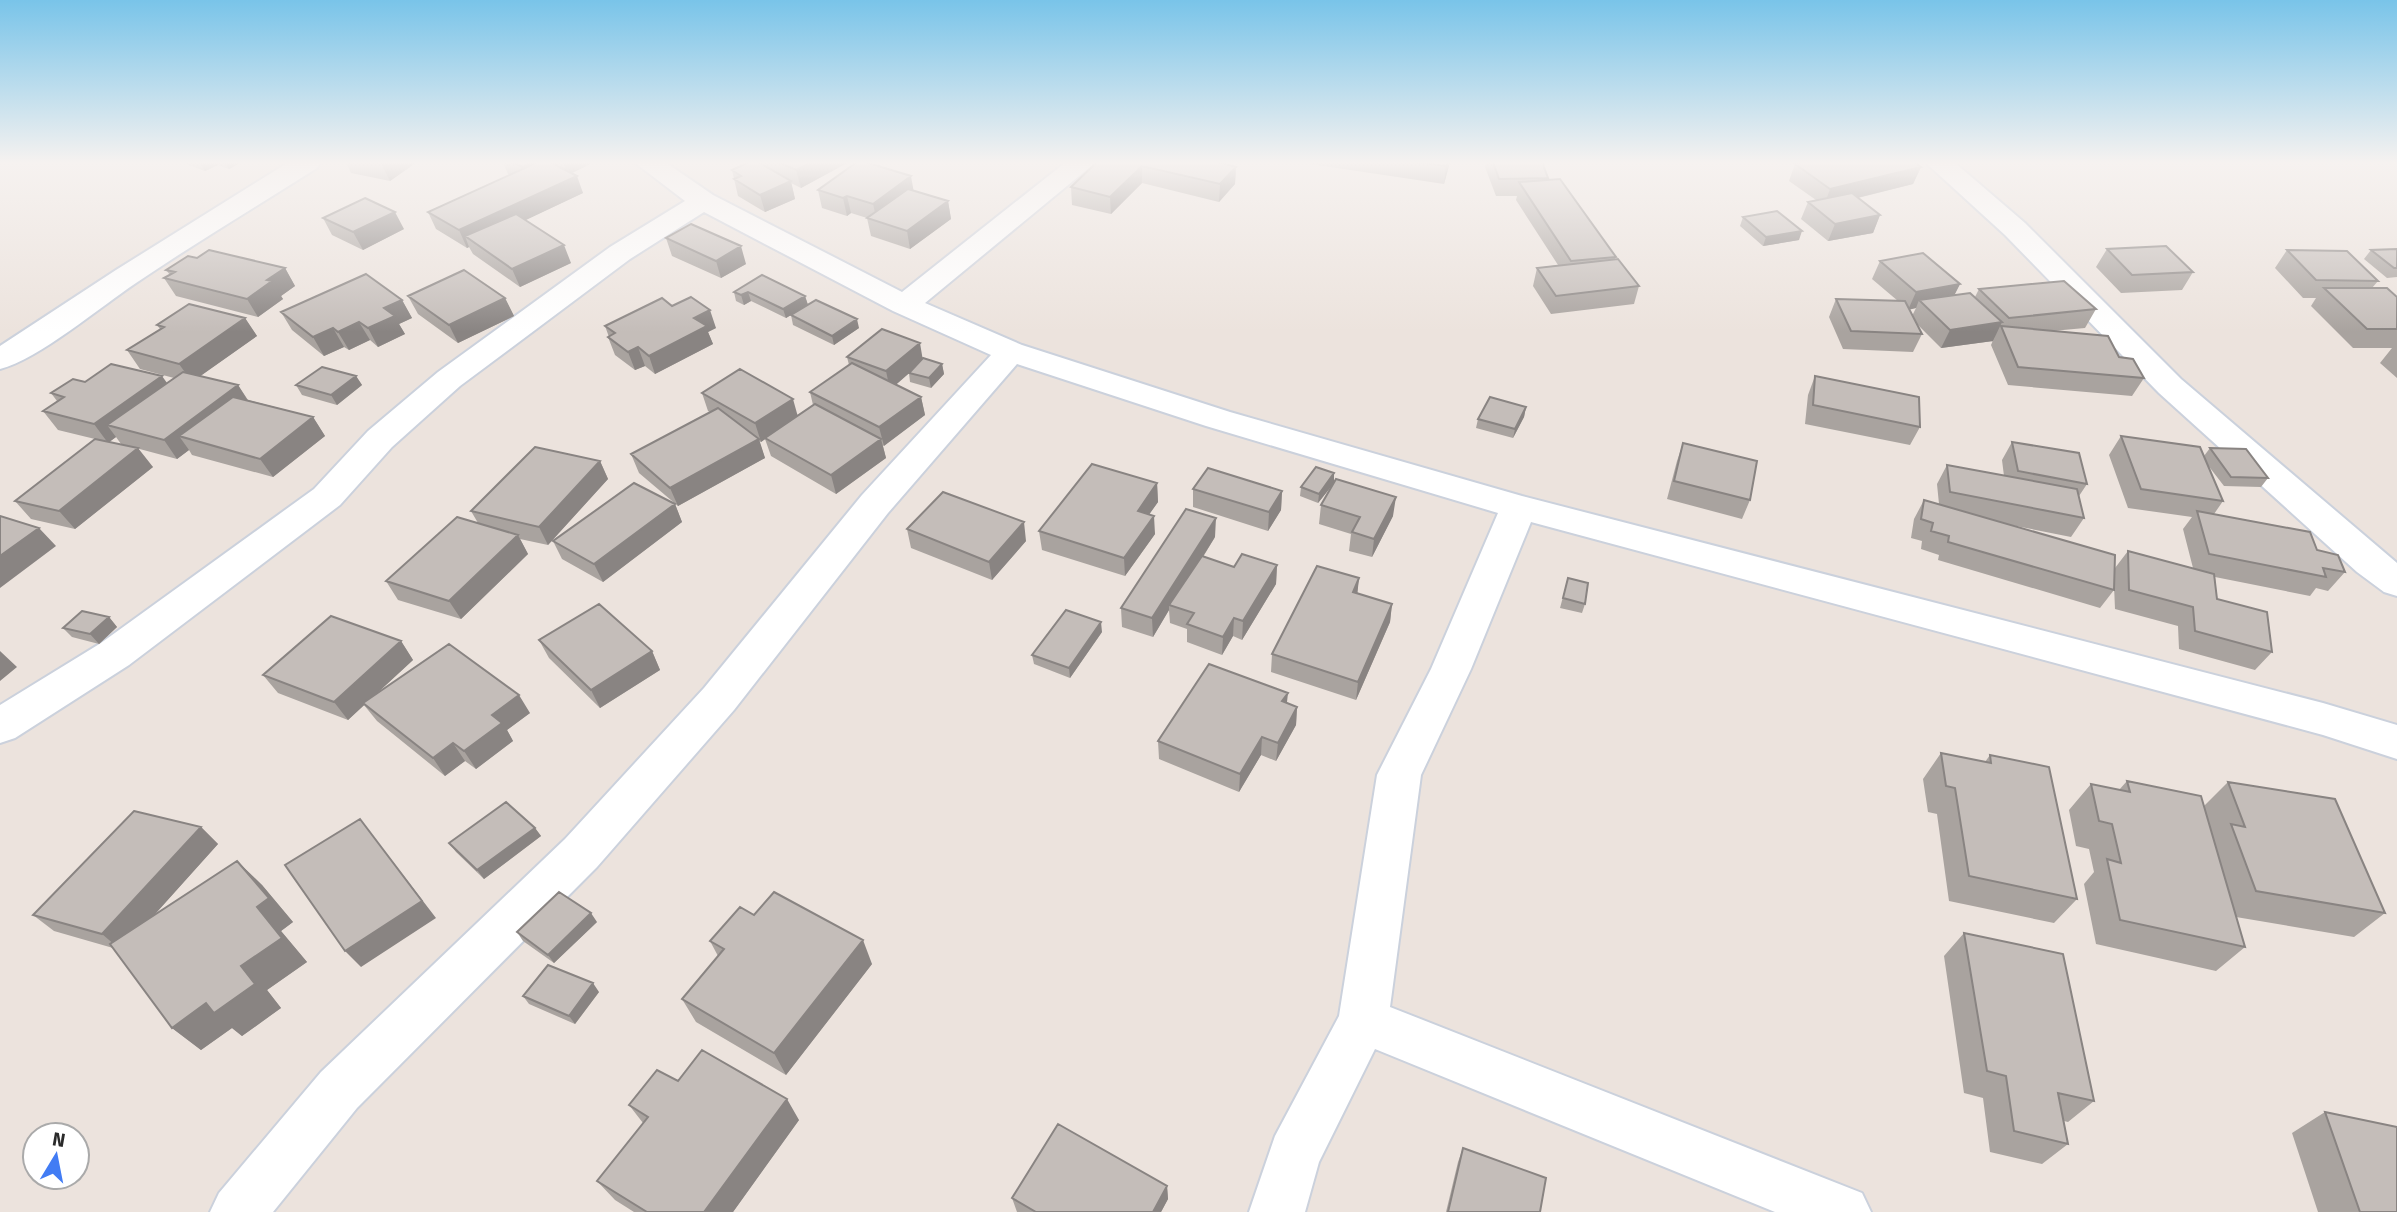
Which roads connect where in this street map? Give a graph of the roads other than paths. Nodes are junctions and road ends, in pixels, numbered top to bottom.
1 (218, 219) edge
2 (675, 219) edge
3 (737, 219) edge
4 (1012, 219) edge
5 (2003, 219) edge
6 (904, 305) junction
7 (1012, 352) junction
8 (0, 359) edge
9 (1519, 508) junction
10 (2397, 582) edge
11 (0, 726) edge
12 (2397, 742) edge
13 (1363, 1020) junction
14 (238, 1212) edge
15 (1277, 1212) edge
16 (1843, 1212) edge

1 - 8 street
2 - 11 street
3 - 6 street
4 - 6 street
5 - 10 street
6 - 7 street
7 - 9 street
7 - 14 street
9 - 12 street
9 - 13 street
13 - 15 street
13 - 16 street

